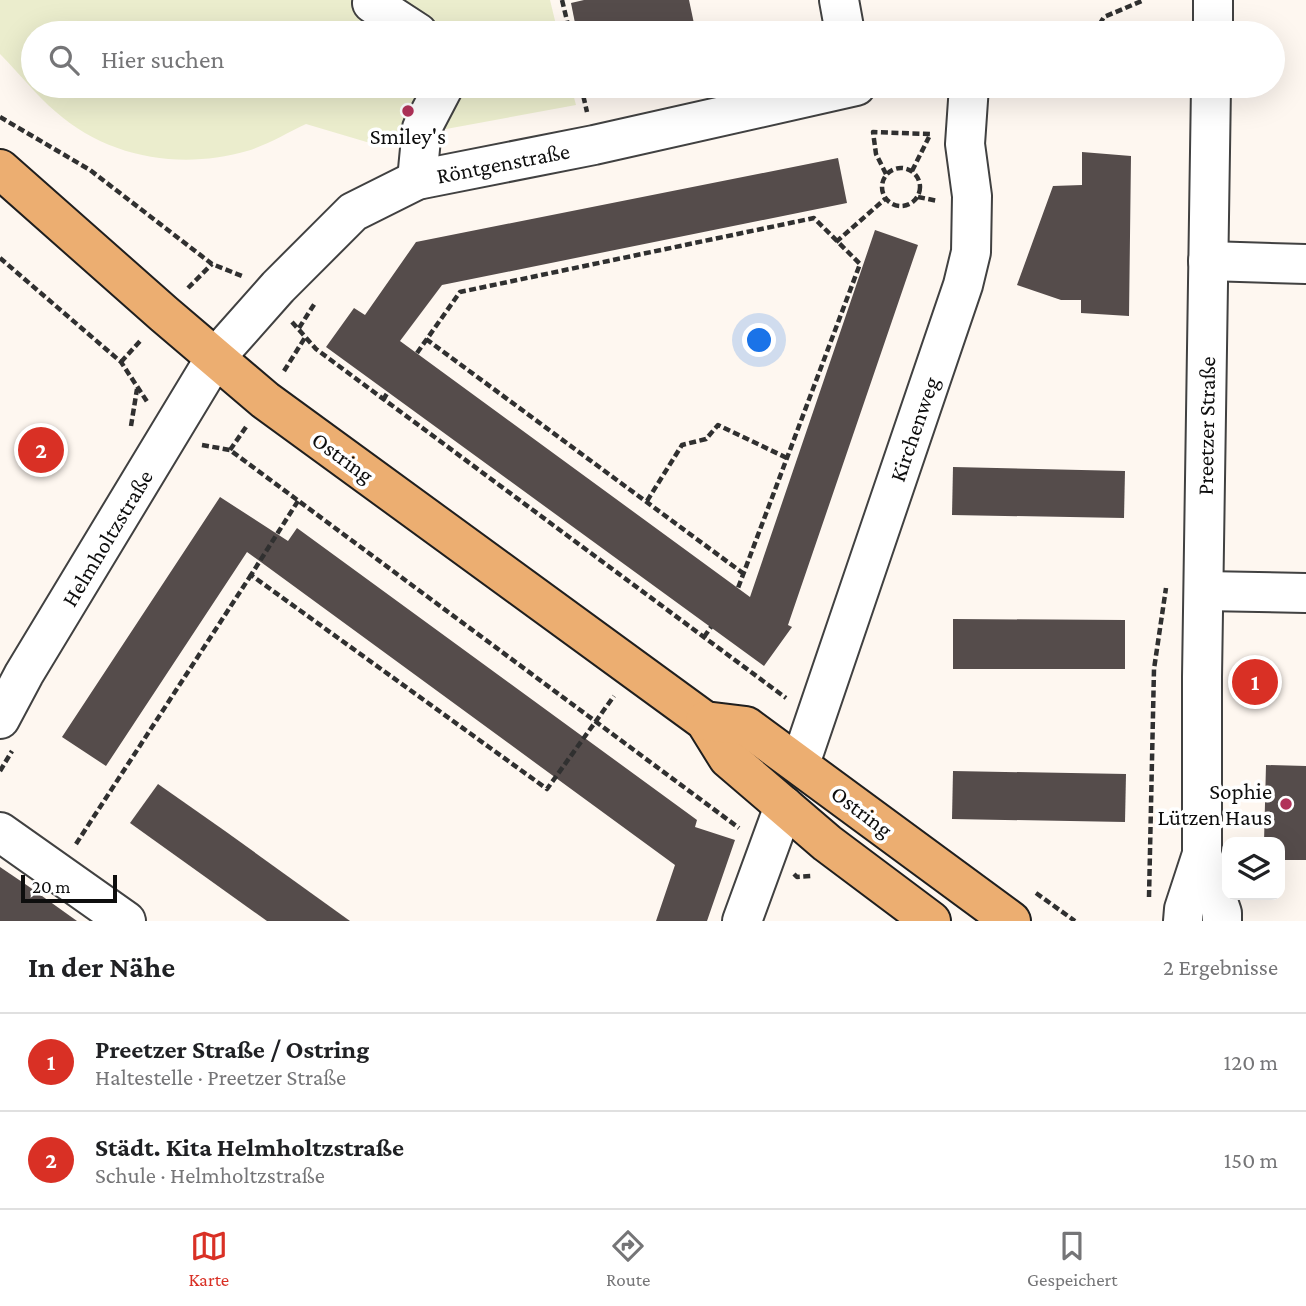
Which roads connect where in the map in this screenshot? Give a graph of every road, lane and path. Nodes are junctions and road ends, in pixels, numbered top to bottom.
1 (562, 0) edge
2 (839, 0) edge
3 (1144, 0) edge
4 (1213, 0) edge
5 (372, 3) dead end
6 (400, 21) edge
7 (567, 21) edge
8 (843, 21) edge
9 (1102, 21) edge
10 (1213, 21) edge
11 (438, 98) edge
12 (803, 98) edge
13 (968, 98) edge
14 (1212, 98) edge
15 (0, 117) edge
16 (930, 134) dead end
17 (0, 170) edge
18 (887, 174) junction
19 (417, 180) junction
20 (885, 199) junction
21 (836, 242) junction
22 (0, 258) edge
23 (1208, 261) junction
24 (1306, 264) edge
25 (267, 299) junction
26 (426, 339) junction
27 (417, 353) dead end
28 (215, 358) junction
29 (388, 392) dead end
30 (383, 400) junction
31 (171, 432) junction
32 (787, 458) junction
33 (647, 501) junction
34 (298, 502) junction
35 (744, 573) junction
36 (251, 575) junction
37 (738, 588) dead end
38 (1204, 591) junction
39 (1306, 593) edge
40 (711, 627) dead end
41 (704, 637) junction
42 (635, 667) junction
43 (0, 719) edge
44 (815, 719) junction
45 (705, 720) junction
46 (595, 722) junction
47 (800, 764) junction
48 (784, 806) junction
49 (0, 832) edge
50 (767, 850) junction
51 (1202, 854) junction
52 (57, 873) junction
53 (818, 876) dead end
54 (1030, 889) dead end
55 (126, 921) edge
56 (742, 921) edge
57 (931, 921) edge
58 (1011, 921) edge
59 (1075, 921) edge
60 (1183, 921) edge
61 (1222, 921) edge

1 - 7 path
2 - 8 street
3 - 9 path
4 - 10 street
5 - 6 street
11 - 19 street
12 - 19 street, Röntgenstraße
13 - 44 street, Kirchenweg
14 - 23 street, Preetzer Straße
15 - 25 path
16 - 18 path
17 - 28 main road, Ostring
18 - 20 path
18 - 20 path
19 - 25 street, Röntgenstraße
20 - 21 path
21 - 26 path
21 - 32 path
22 - 31 path
23 - 24 street
23 - 38 street, Preetzer Straße
25 - 28 street, Röntgenstraße
25 - 30 path
26 - 27 path
26 - 33 path
28 - 31 street, Helmholtzstraße
28 - 42 main road, Ostring
29 - 30 path
30 - 41 path
31 - 34 path
31 - 43 street, Helmholtzstraße
32 - 33 path
32 - 35 path
33 - 35 path
34 - 36 path
34 - 46 path
35 - 37 path
36 - 46 path
36 - 52 path
38 - 39 street
38 - 51 street, Preetzer Straße
40 - 41 path
41 - 44 path
42 - 45 main road, Ostring
42 - 46 path
44 - 47 street, Kirchenweg
45 - 47 main road, Ostring
45 - 48 main road, Ostring
46 - 50 path
47 - 58 main road, Ostring
48 - 50 street
48 - 57 main road, Ostring
49 - 52 street
50 - 53 path
50 - 56 street
51 - 60 street, Preetzer Straße
51 - 61 street, Preetzer Straße
52 - 55 street
54 - 59 path

